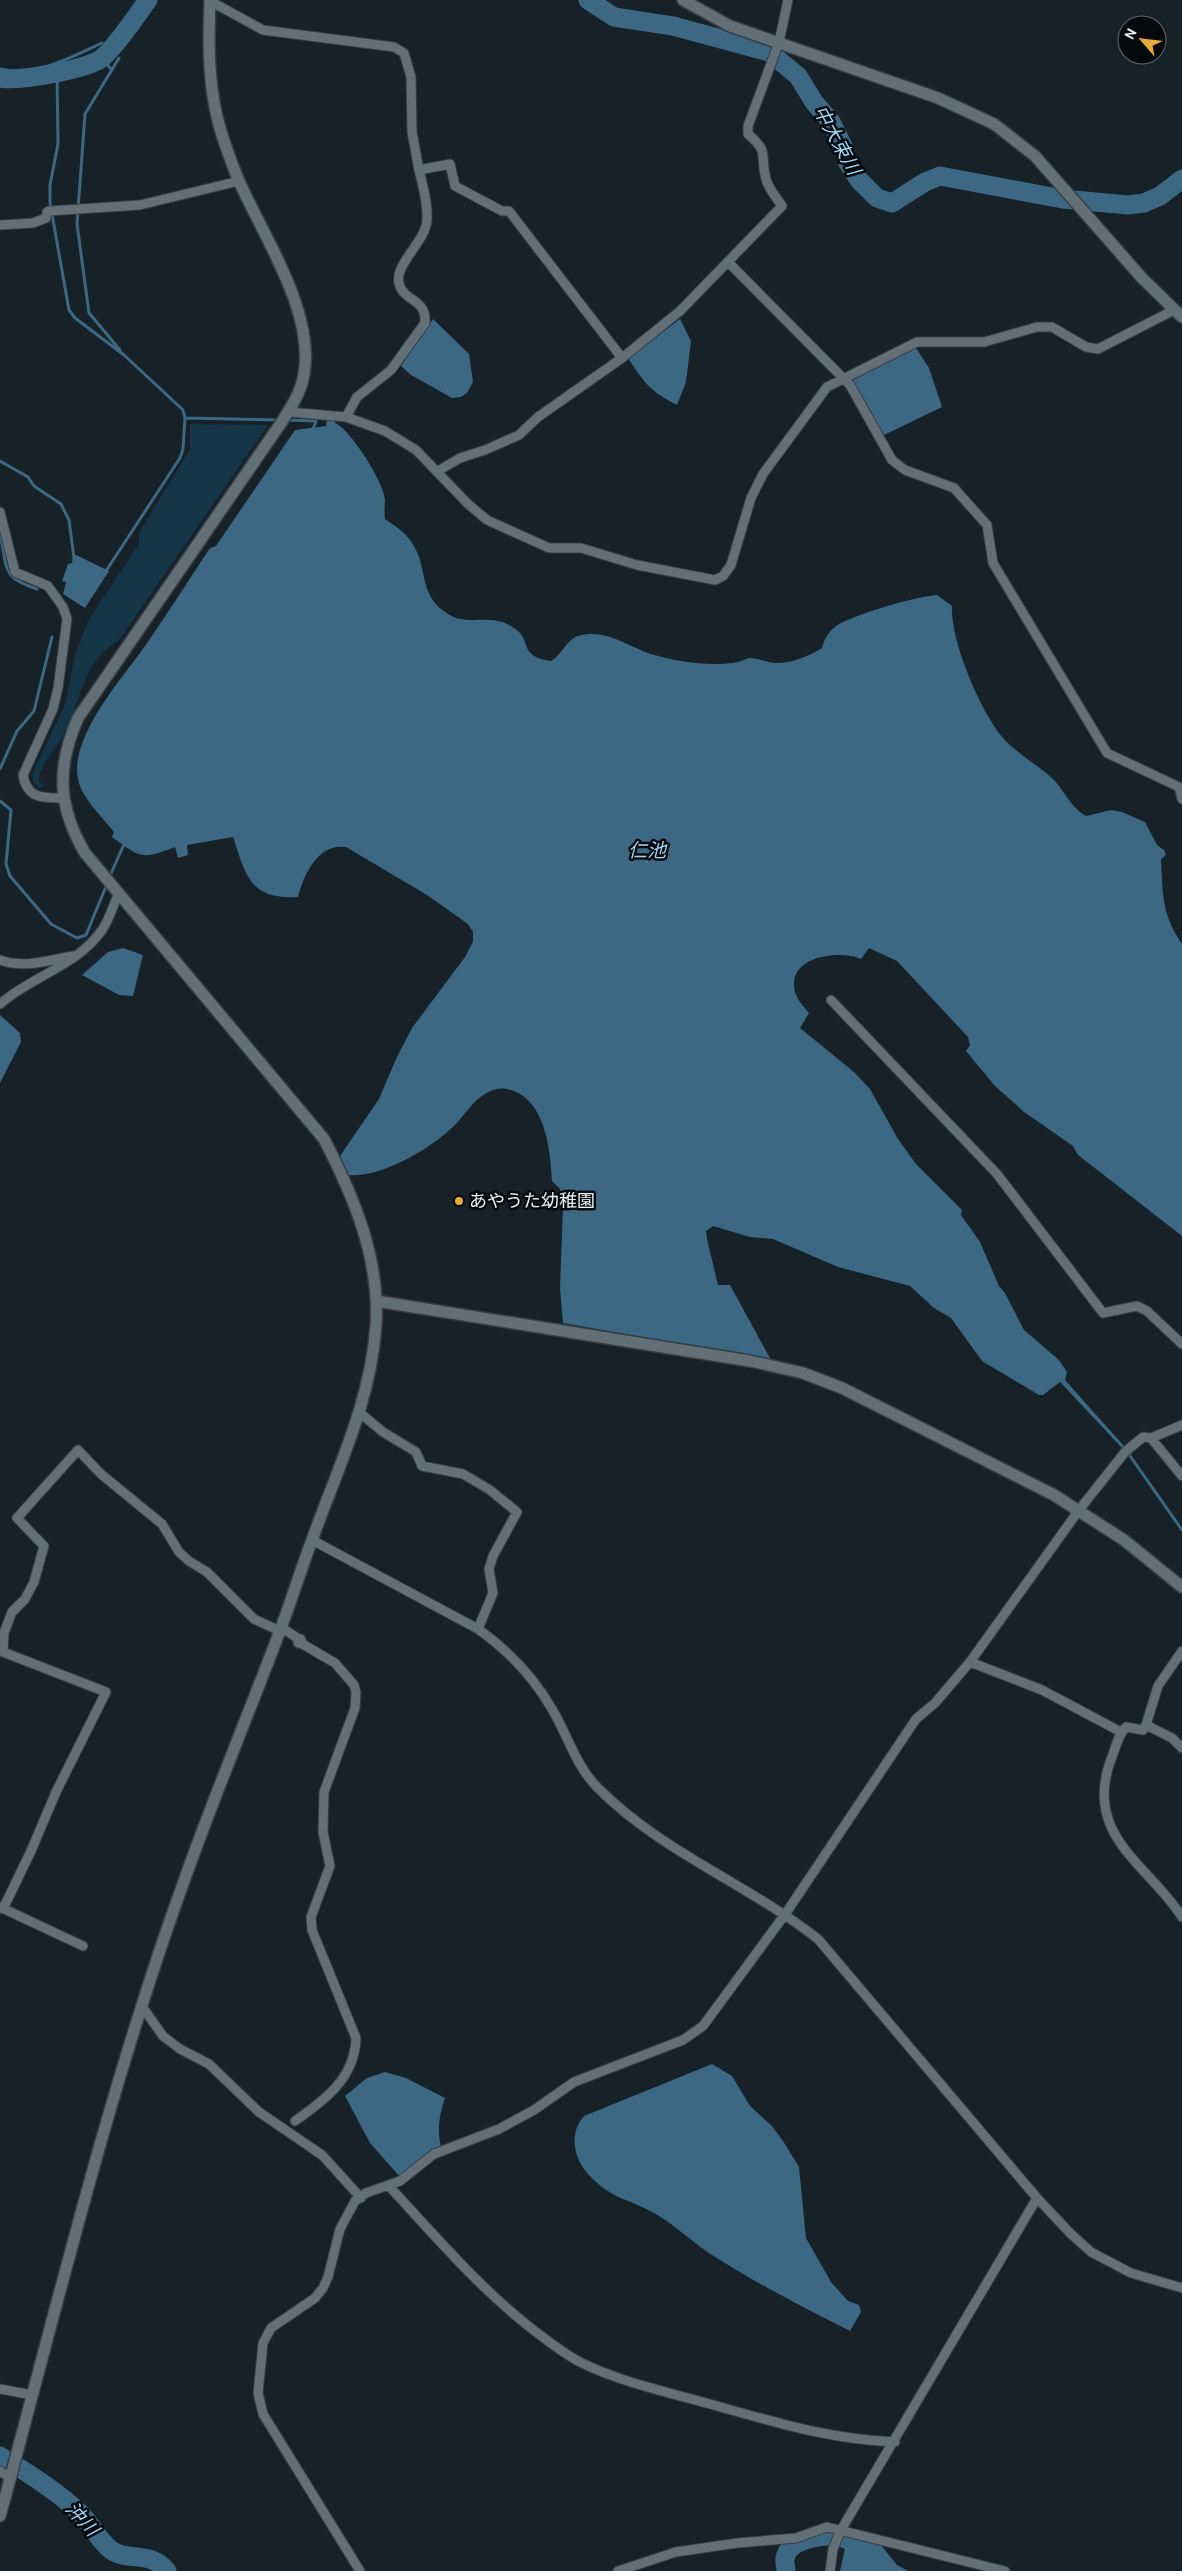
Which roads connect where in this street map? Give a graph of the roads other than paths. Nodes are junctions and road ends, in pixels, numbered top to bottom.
1 (210, 0) edge
2 (683, 0) edge
3 (788, 0) edge
4 (776, 51) junction
5 (419, 170) junction
6 (239, 181) junction
7 (0, 224) edge
8 (728, 262) junction
9 (1178, 313) edge
10 (622, 358) junction
11 (842, 378) junction
12 (285, 417) junction
13 (346, 417) junction
14 (438, 470) junction
15 (0, 512) edge
16 (1180, 786) edge
17 (63, 798) junction
18 (1182, 799) edge
19 (116, 892) junction
20 (78, 955) junction
21 (0, 960) edge
22 (831, 1000) dead end
23 (0, 1004) edge
24 (376, 1301) junction
25 (1182, 1344) edge
26 (359, 1412) junction
27 (1182, 1425) edge
28 (1151, 1438) junction
29 (1182, 1476) edge
30 (1079, 1510) junction
31 (312, 1540) junction
32 (1182, 1587) edge
33 (478, 1629) junction
34 (280, 1631) junction
35 (1182, 1651) edge
36 (970, 1662) junction
37 (1146, 1725) junction
38 (1121, 1732) junction
39 (1182, 1748) edge
40 (1, 1908) edge
41 (786, 1913) junction
42 (1182, 1917) edge
43 (84, 1946) dead end
44 (141, 2005) junction
45 (295, 2121) dead end
46 (389, 2186) junction
47 (361, 2198) junction
48 (1037, 2198) junction
49 (1182, 2288) edge
50 (0, 2389) edge
51 (32, 2394) junction
52 (895, 2442) junction
53 (0, 2471) edge
54 (11, 2475) junction
55 (0, 2516) edge
56 (841, 2530) junction
57 (643, 2561) junction
58 (360, 2571) edge
59 (618, 2571) edge
60 (644, 2571) edge
61 (830, 2571) edge
62 (1005, 2571) edge

1 - 5 street
1 - 6 street
2 - 4 street
3 - 4 street
4 - 8 street
4 - 9 street
5 - 10 street
5 - 13 street
6 - 7 street
6 - 12 street
8 - 10 street
8 - 11 street
9 - 11 street
10 - 14 street
11 - 14 street
11 - 16 street
12 - 13 street
12 - 17 street
13 - 14 street
15 - 17 street
16 - 18 street
17 - 19 street
19 - 20 street
19 - 24 street
20 - 21 street
20 - 23 street
22 - 25 street
24 - 26 street
24 - 30 street
26 - 31 street
26 - 33 street
27 - 28 street
28 - 29 street
28 - 30 street
30 - 32 street
30 - 36 street
31 - 33 street
31 - 34 street
33 - 41 street
34 - 40 street
34 - 44 street
34 - 45 street
35 - 37 street
36 - 38 street
36 - 41 street
37 - 38 street
37 - 39 street
38 - 42 street
40 - 43 street
41 - 46 street
41 - 48 street
44 - 47 street
44 - 51 street
46 - 47 street
46 - 52 street
47 - 58 street
48 - 49 street
48 - 52 street
50 - 51 street
51 - 54 street
52 - 56 street
53 - 54 street
54 - 55 street
56 - 57 street
56 - 61 street
56 - 62 street
57 - 59 street
57 - 60 street

